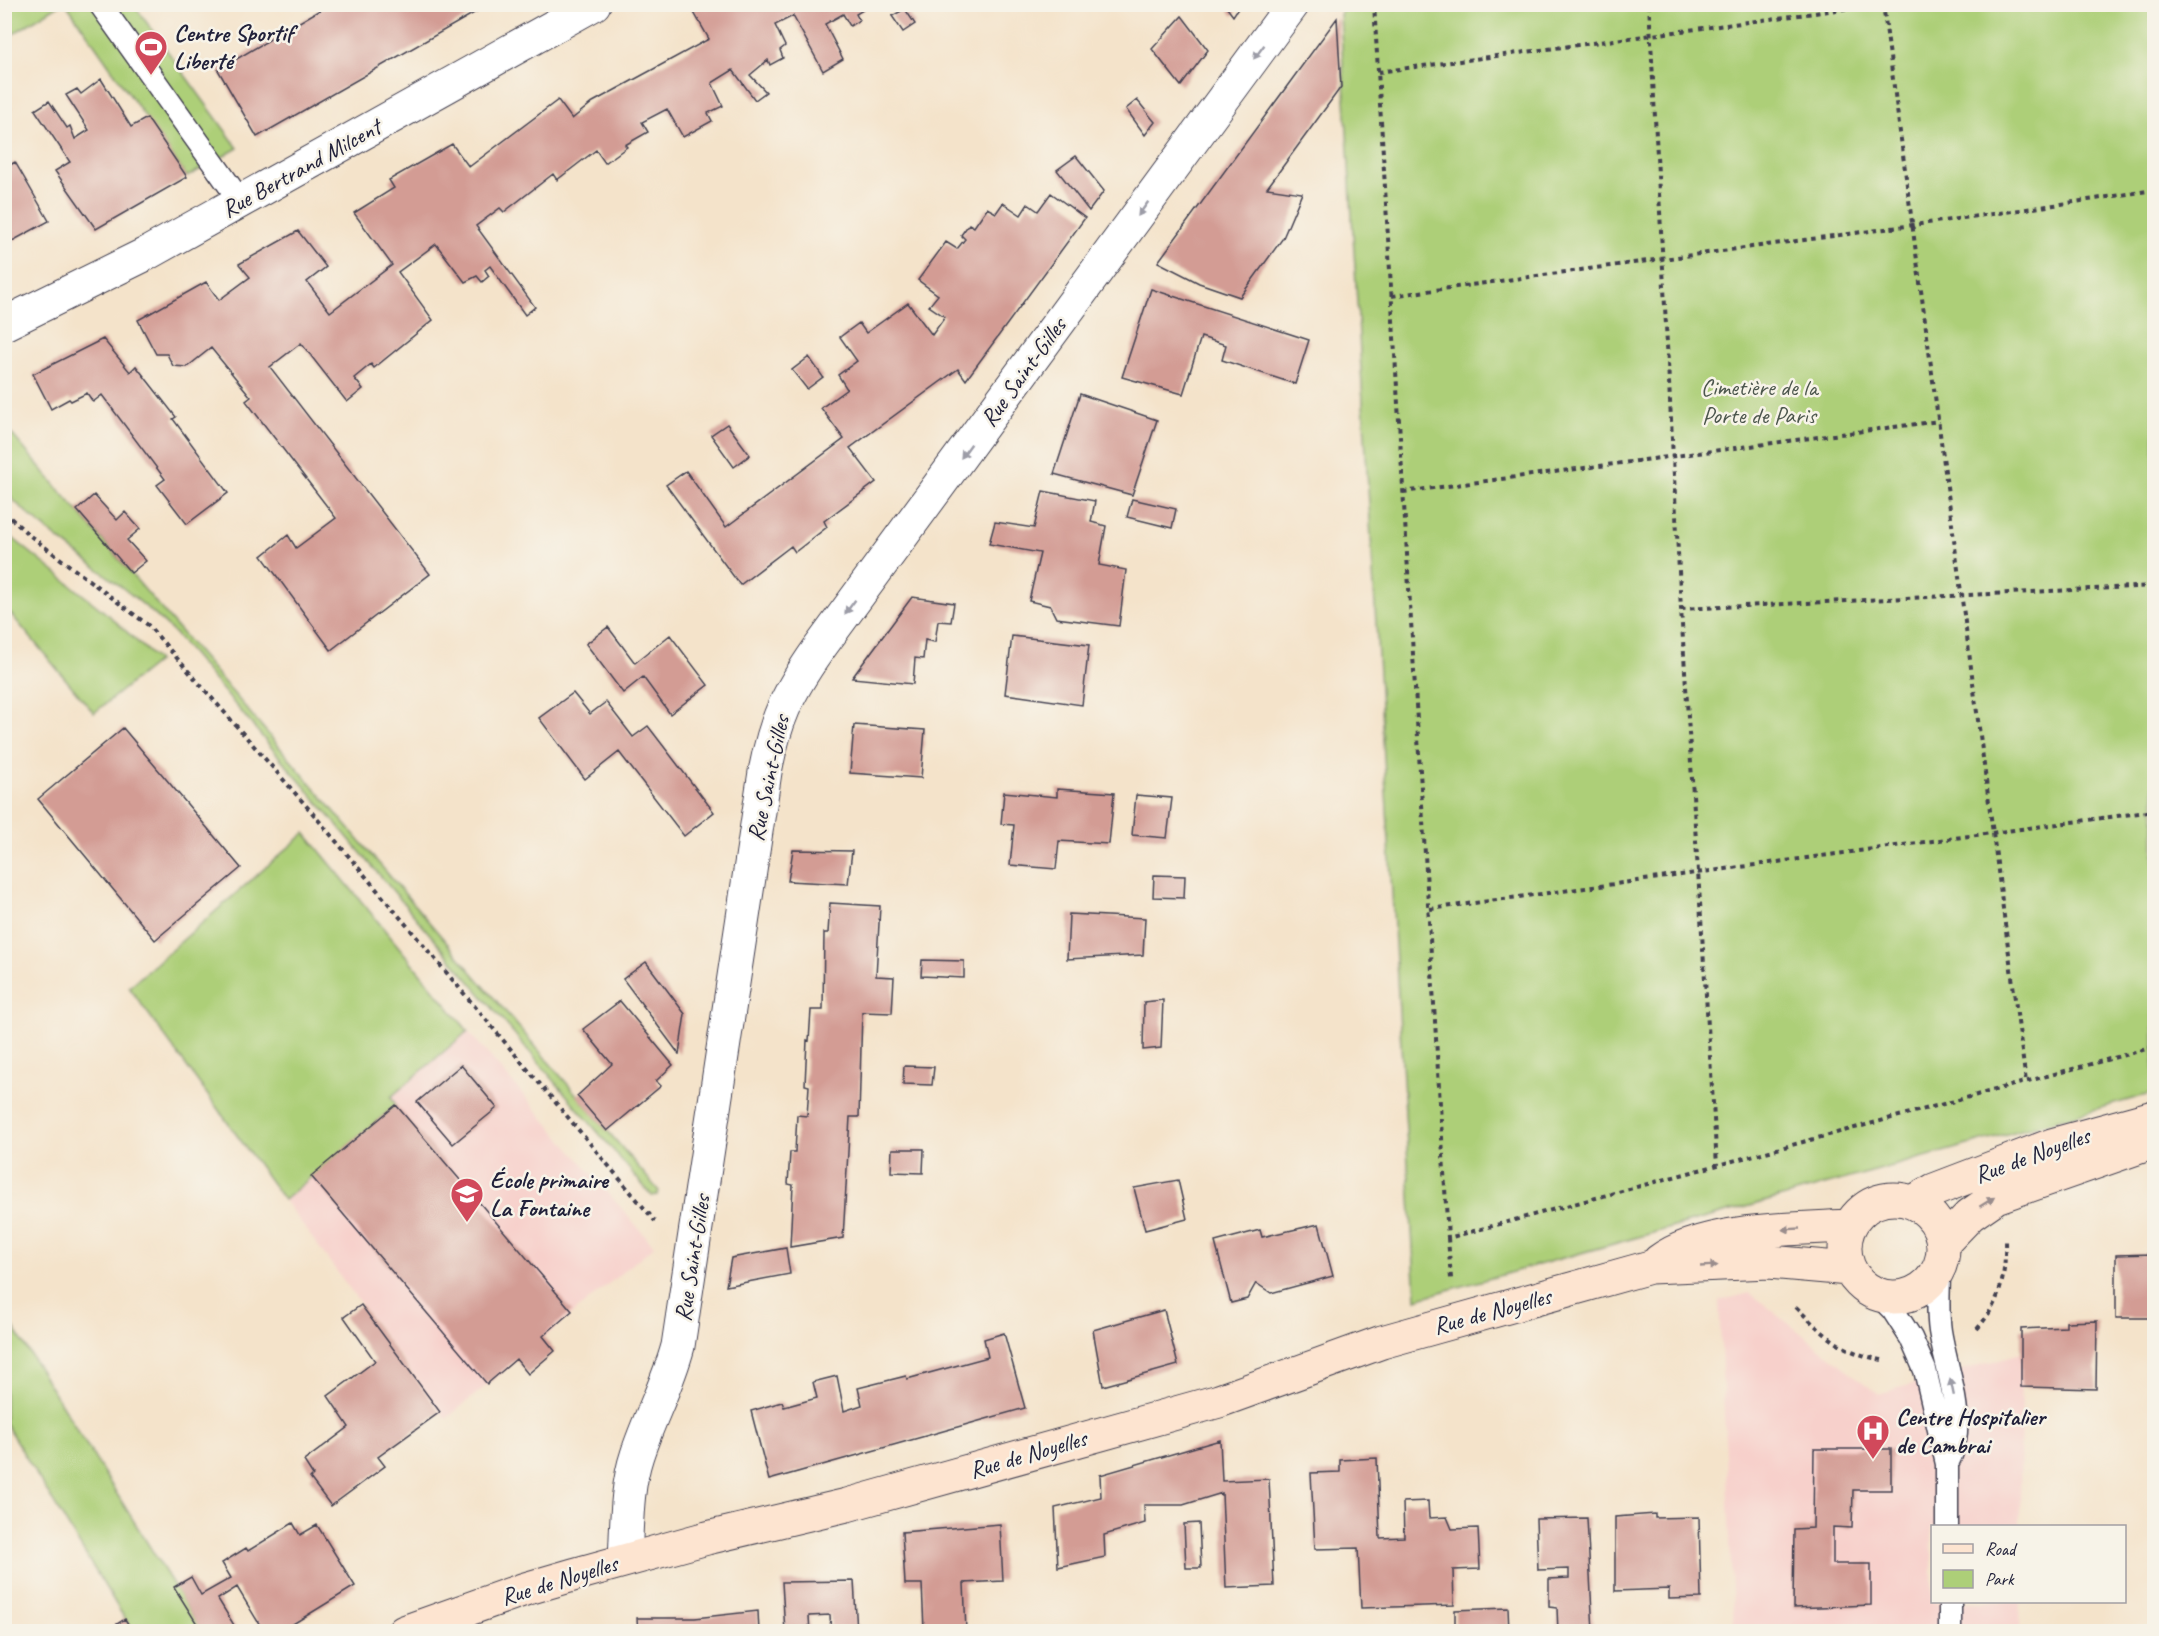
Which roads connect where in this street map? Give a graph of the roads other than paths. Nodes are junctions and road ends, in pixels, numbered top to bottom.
1 (99, 4) edge
2 (594, 4) edge
3 (1293, 4) edge
4 (241, 202) junction
5 (4, 324) edge
6 (2154, 1117) edge
7 (2154, 1142) edge
8 (1913, 1202) junction
9 (1850, 1226) junction
10 (1941, 1256) junction
11 (1650, 1267) junction
12 (1849, 1269) junction
13 (1879, 1296) junction
14 (1947, 1464) junction
15 (1947, 1525) edge
16 (625, 1560) junction
17 (1950, 1603) edge
18 (404, 1632) edge
19 (1950, 1632) edge

1 - 4 lane
2 - 4 street, Rue Bertrand Milcent
3 -> 16 street, Rue Saint-Gilles
4 - 5 street, Rue Bertrand Milcent
6 - 8 street, Rue de Noyelles
10 -> 7 street, Rue de Noyelles
8 - 9 street
8 - 10 street
9 -> 11 street, Rue de Noyelles
9 - 12 street
10 - 13 street
14 -> 10 lane
11 -> 12 street, Rue de Noyelles
11 - 16 street, Rue de Noyelles
12 - 13 street
13 - 14 lane
14 - 15 lane
16 - 18 street, Rue de Noyelles
17 - 19 lane

